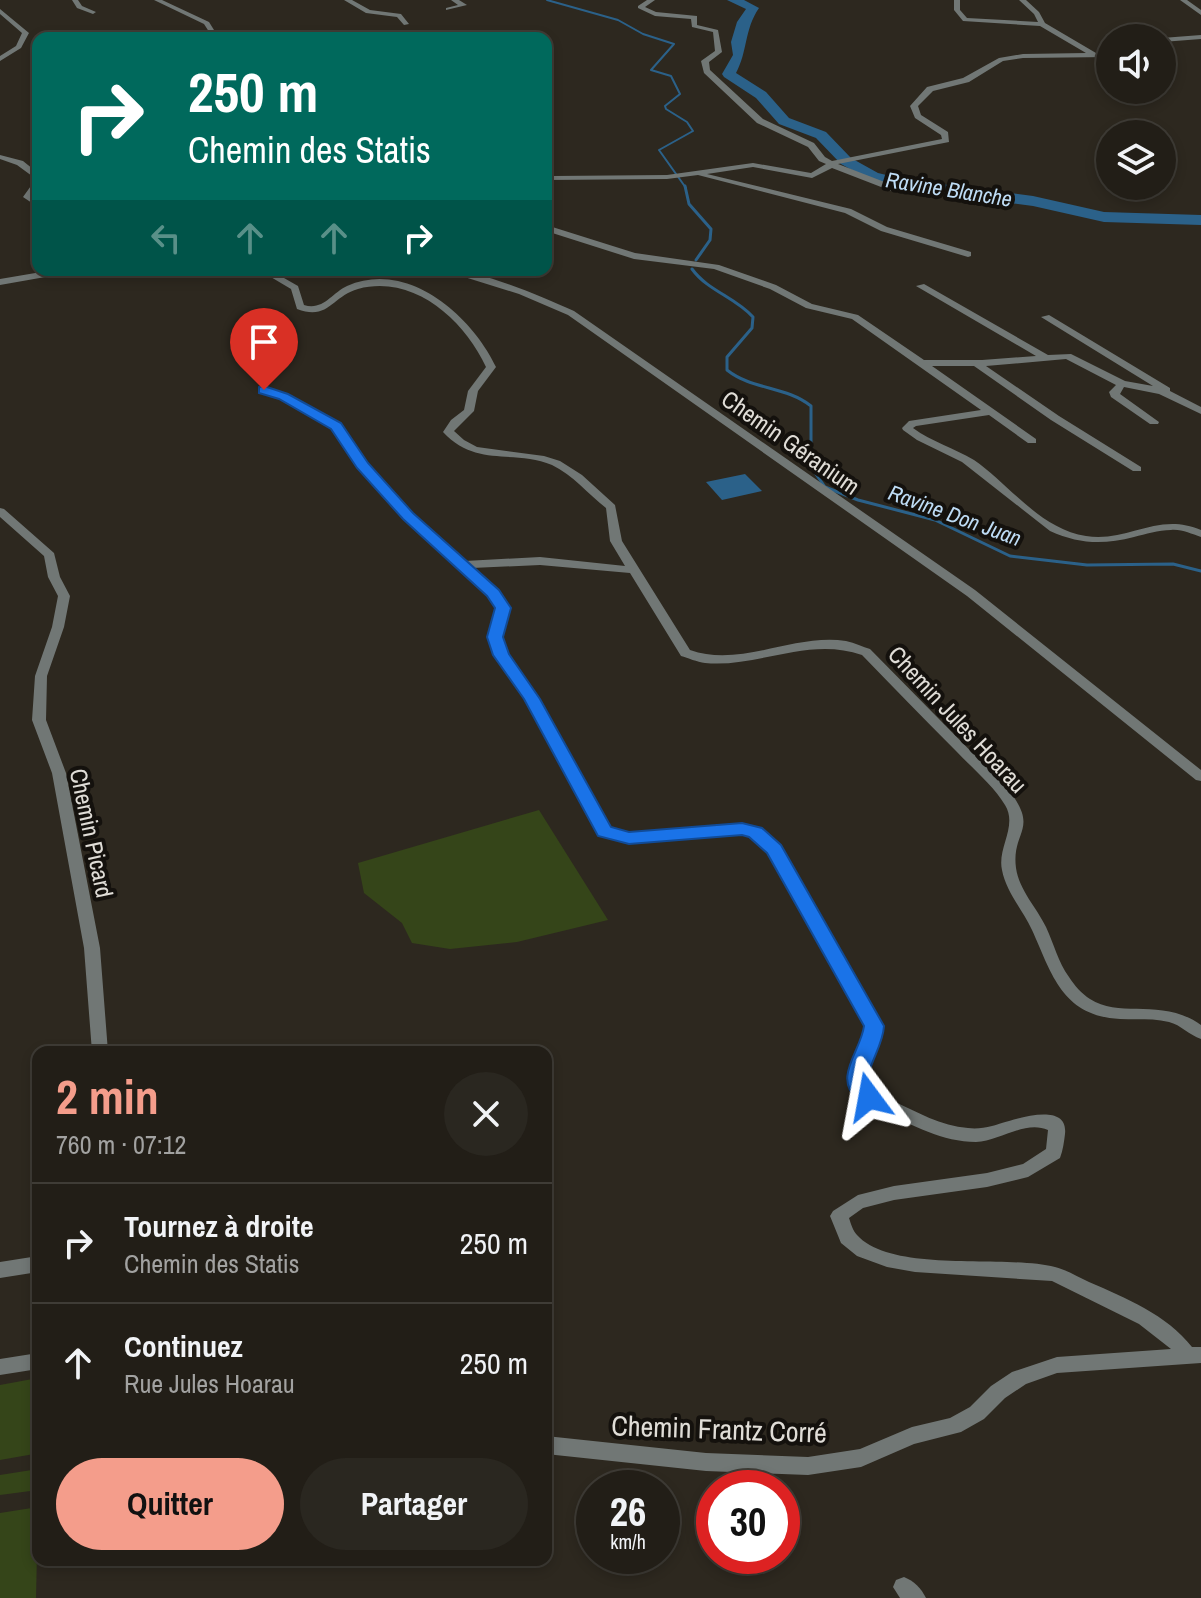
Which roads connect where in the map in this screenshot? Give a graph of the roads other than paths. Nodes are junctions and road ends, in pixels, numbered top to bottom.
1 (75, 0) edge
2 (157, 0) edge
3 (347, 0) edge
4 (454, 0) edge
5 (652, 0) edge
6 (957, 0) edge
7 (1022, 0) edge
8 (1183, 0) edge
9 (448, 9) dead end
10 (0, 11) edge
11 (93, 12) dead end
12 (1201, 13) edge
13 (406, 24) dead end
14 (1042, 24) junction
15 (212, 32) edge
16 (1201, 37) edge
17 (1176, 39) edge
18 (1096, 56) joint
19 (0, 59) edge
20 (2, 157) edge
21 (836, 163) junction
22 (32, 172) edge
23 (698, 174) junction
24 (552, 178) edge
25 (897, 190) dead end
26 (552, 230) edge
27 (968, 254) dead end
28 (34, 276) edge
29 (274, 276) edge
30 (467, 276) edge
31 (0, 282) edge
32 (921, 286) dead end
33 (1046, 317) dead end
34 (1045, 357) junction
35 (918, 361) junction
36 (976, 363) junction
37 (1122, 384) junction
38 (264, 390) dead end
39 (1173, 394) junction
40 (1201, 411) edge
41 (990, 412) junction
42 (1154, 422) dead end
43 (1032, 441) dead end
44 (1137, 469) dead end
45 (0, 511) edge
46 (1201, 534) edge
47 (464, 565) junction
48 (632, 570) junction
49 (1201, 777) edge
50 (1201, 1033) edge
51 (100, 1046) edge
52 (32, 1265) edge
53 (0, 1270) edge
54 (1193, 1355) edge
55 (32, 1362) edge
56 (0, 1367) edge
57 (552, 1446) edge

1 - 11 street
2 - 15 street
3 - 13 street
4 - 9 street
5 - 21 street
6 - 14 street
7 - 14 street
8 - 12 street
10 - 19 street
14 - 18 street
16 - 17 street
18 - 21 street
20 - 22 street
21 - 23 street
21 - 25 street
23 - 24 street
23 - 27 street
26 - 35 street
28 - 31 street
29 - 48 street, Chemin Jules Hoarau
30 - 49 street, Chemin Géranium
32 - 34 street
33 - 39 street
34 - 36 street
34 - 37 street
35 - 36 street
35 - 41 street
36 - 44 street
37 - 39 street
37 - 42 street
38 - 47 street
39 - 40 street
41 - 43 street
41 - 46 street
45 - 51 street, Chemin Picard
47 - 48 street
47 - 54 street
48 - 50 street, Chemin Jules Hoarau
52 - 53 street
54 - 57 street, Chemin Frantz Corré
55 - 56 street

